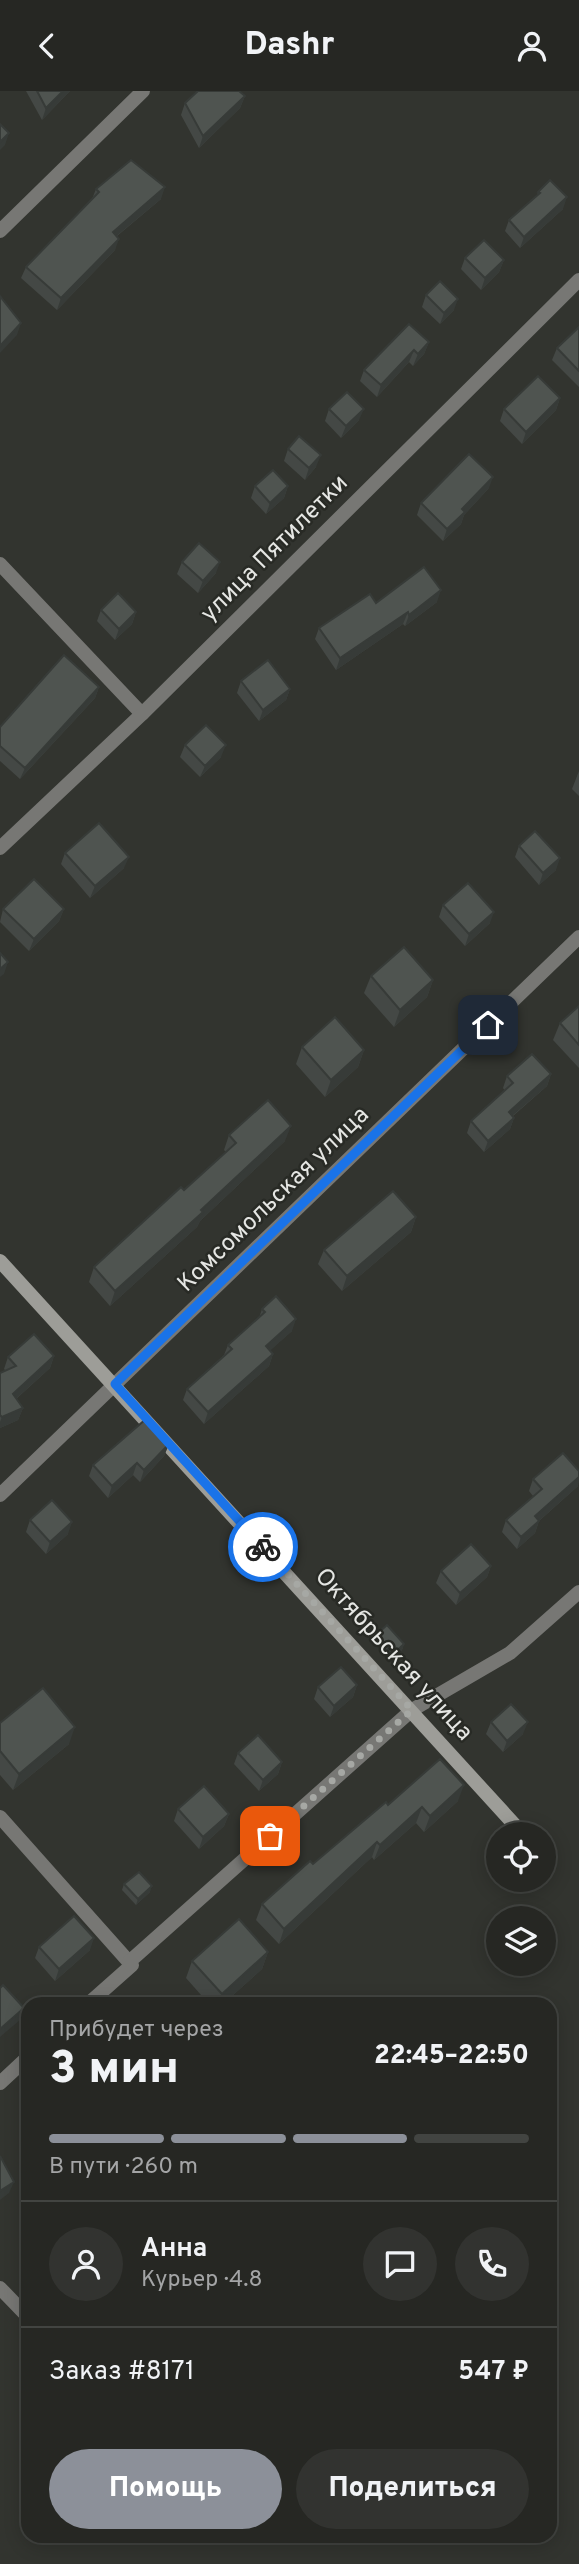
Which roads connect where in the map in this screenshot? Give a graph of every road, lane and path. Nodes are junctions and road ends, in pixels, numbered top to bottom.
1 (143, 91) edge
2 (0, 231) edge
3 (579, 280) edge
4 (0, 564) edge
5 (142, 713) junction
6 (0, 848) edge
7 (579, 937) edge
8 (0, 1261) edge
9 (115, 1384) junction
10 (0, 1495) edge
11 (579, 1592) edge
12 (412, 1710) junction
13 (0, 1817) edge
14 (512, 1822) edge
15 (129, 1962) junction
16 (96, 1997) edge
17 (21, 2064) edge
18 (0, 2083) edge
19 (0, 2288) edge
20 (21, 2310) edge

1 - 2 street
3 - 5 street, улица Пятилетки
4 - 5 street
5 - 6 street, улица Пятилетки
7 - 9 street, Комсомольская улица
8 - 9 street, Октябрьская улица
9 - 10 street, Комсомольская улица
9 - 12 street, Октябрьская улица
11 - 12 street
12 - 14 street, Октябрьская улица
12 - 15 street
13 - 15 street
15 - 16 street
17 - 18 street
19 - 20 street

